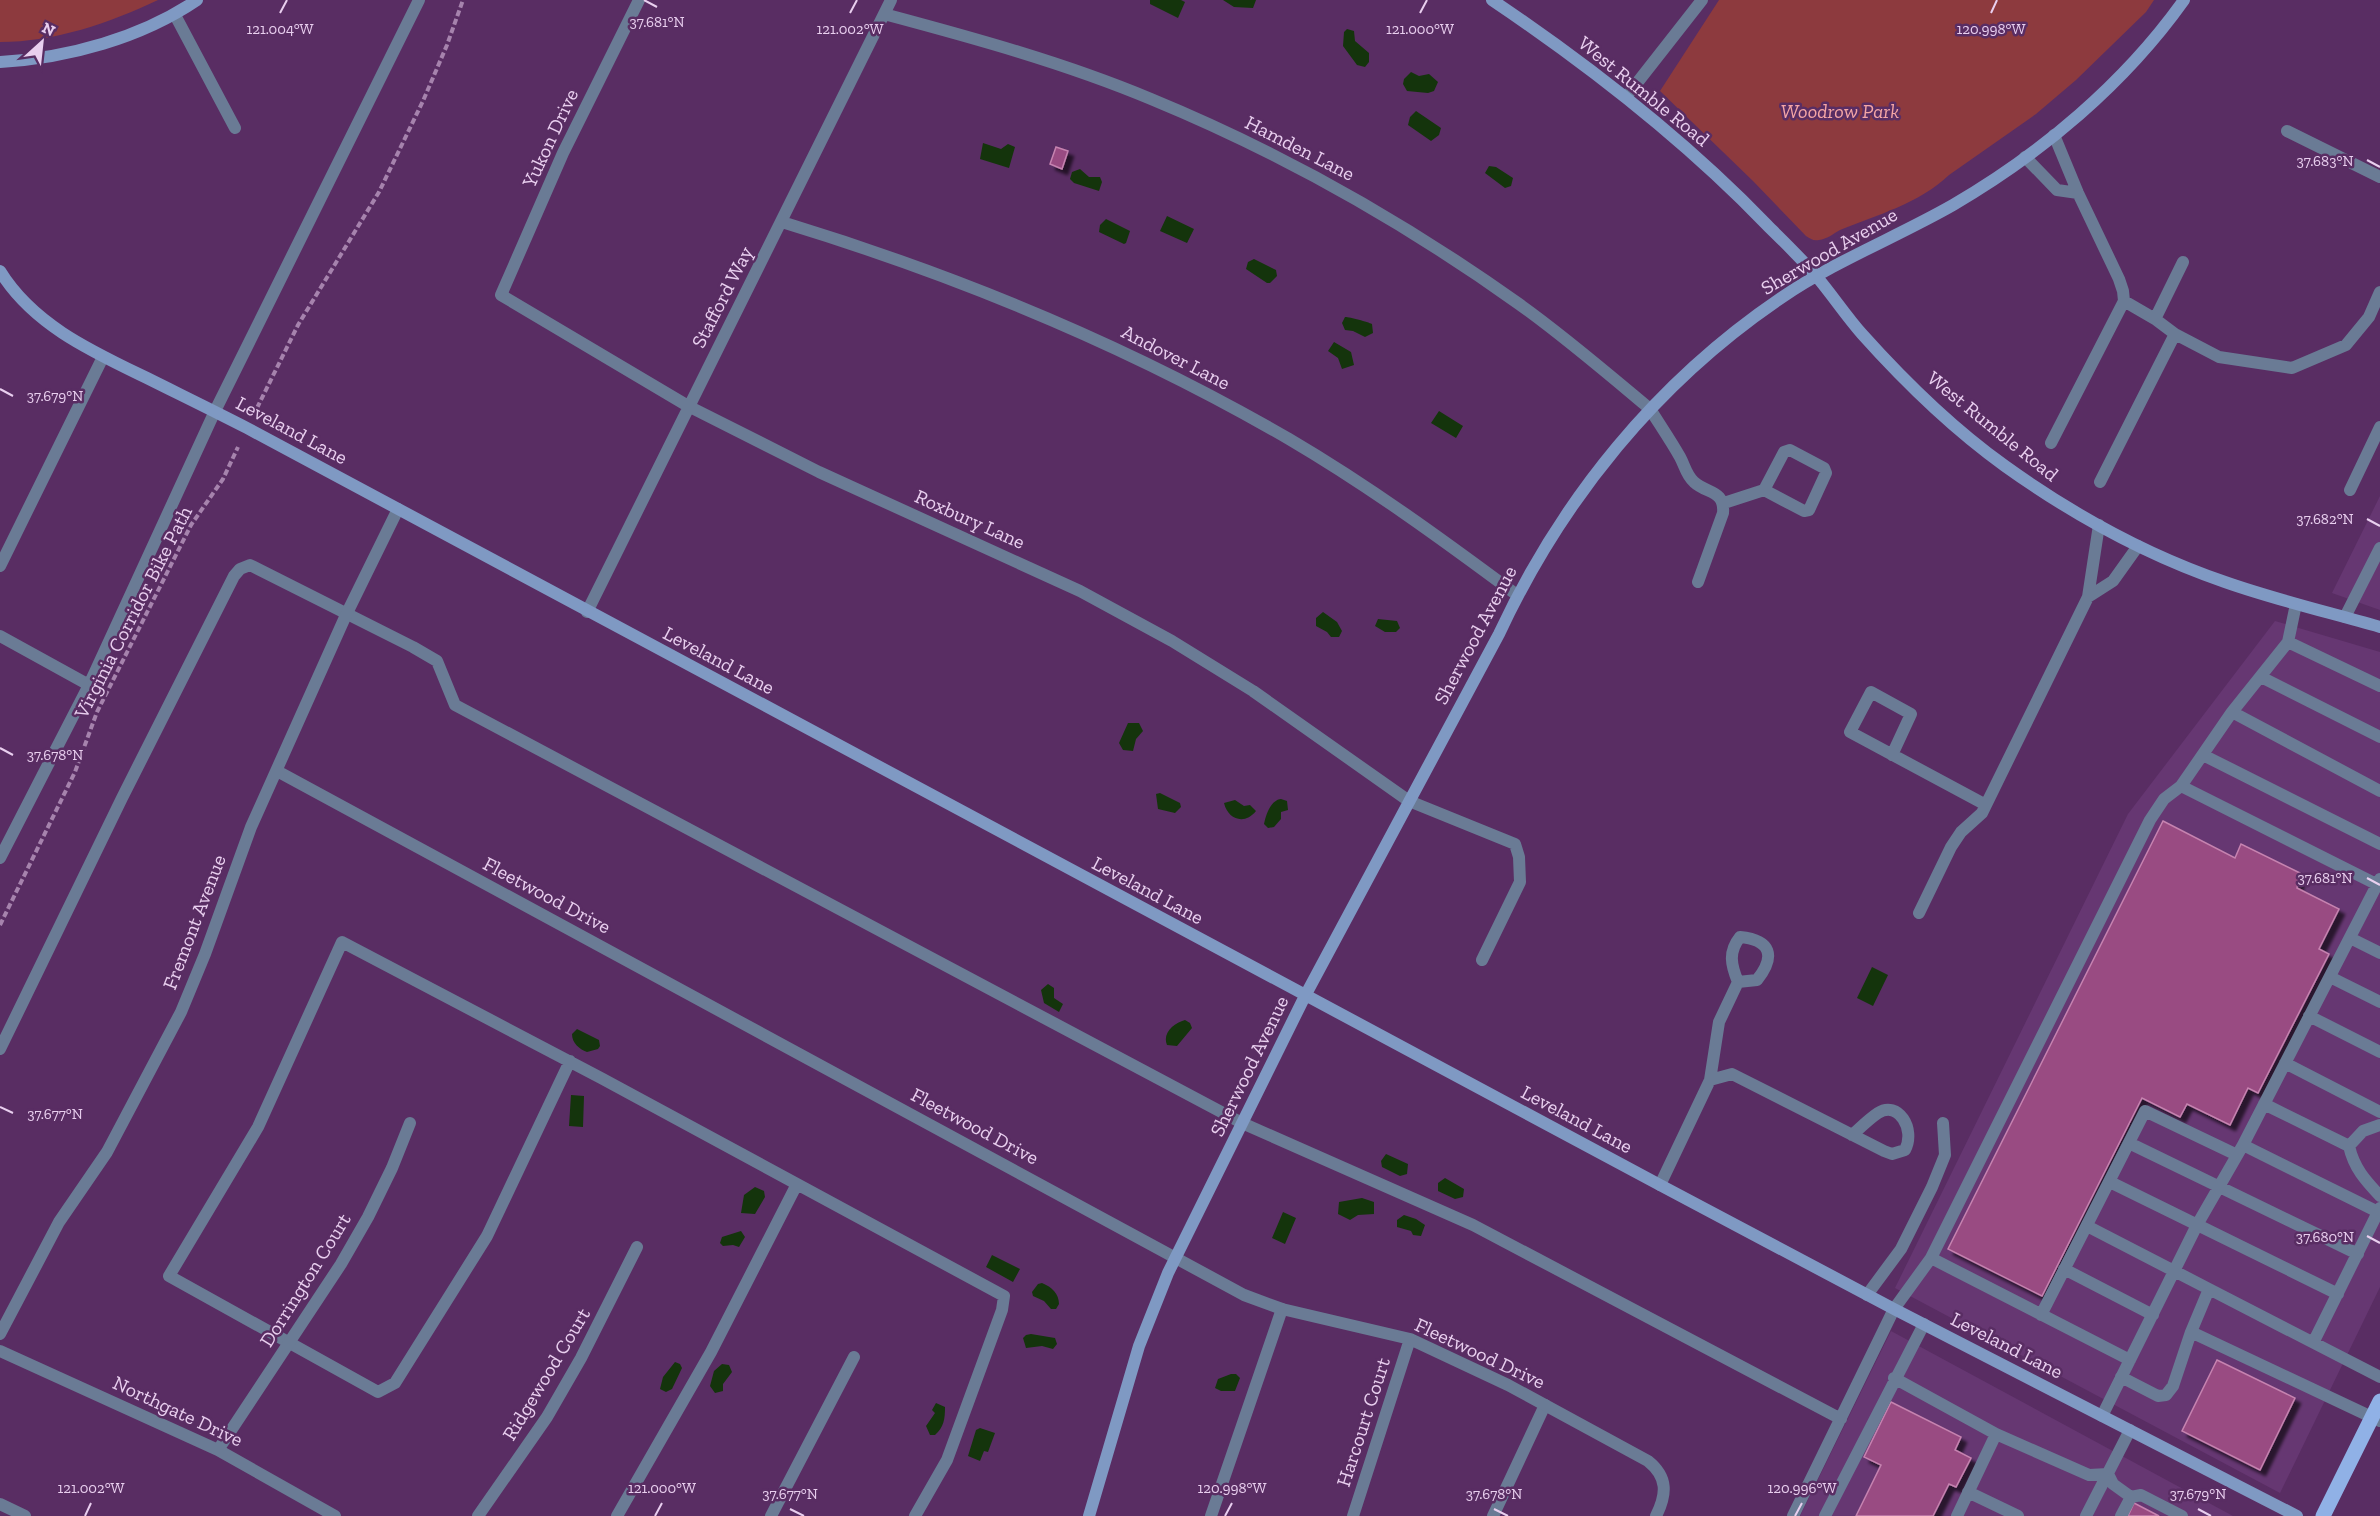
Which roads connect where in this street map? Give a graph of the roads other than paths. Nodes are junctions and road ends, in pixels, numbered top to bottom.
1 (197, 0) edge
2 (419, 0) edge
3 (639, 0) edge
4 (891, 0) edge
5 (1492, 0) edge
6 (1702, 0) edge
7 (2184, 0) edge
8 (884, 14) junction
9 (175, 15) junction
10 (0, 62) edge
11 (1626, 98) junction
12 (235, 128) dead end
13 (2286, 131) dead end
14 (2054, 135) junction
15 (2025, 157) junction
16 (2380, 177) edge
17 (2078, 193) junction
18 (782, 222) junction
19 (2183, 262) dead end
20 (0, 271) edge
21 (1816, 276) junction
22 (2380, 292) edge
23 (501, 295) joint
24 (2124, 300) junction
25 (2155, 319) junction
26 (2175, 334) junction
27 (103, 357) junction
28 (688, 406) junction
29 (1650, 409) junction
30 (215, 411) junction
31 (2380, 428) edge
32 (2051, 443) dead end
33 (2100, 482) dead end
34 (1764, 490) junction
35 (2350, 490) dead end
36 (1724, 503) junction
37 (398, 509) junction
38 (2099, 525) junction
39 (2138, 546) junction
40 (2380, 548) edge
41 (0, 566) edge
42 (1698, 582) dead end
43 (1517, 595) junction
44 (2088, 597) junction
45 (2296, 604) junction
46 (587, 612) junction
47 (346, 615) junction
48 (2345, 617) junction
49 (2380, 627) edge
50 (0, 636) edge
51 (2288, 642) junction
52 (2261, 677) junction
53 (89, 685) junction
54 (2380, 687) edge
55 (2232, 712) junction
56 (2380, 737) edge
57 (1892, 754) junction
58 (2203, 755) junction
59 (277, 771) junction
60 (2181, 786) junction
61 (2380, 791) edge
62 (1409, 801) junction
63 (1986, 805) junction
64 (2380, 844) edge
65 (0, 858) edge
66 (2379, 883) edge
67 (1919, 913) dead end
68 (2350, 938) junction
69 (2380, 953) edge
70 (1482, 960) dead end
71 (2330, 977) junction
72 (1738, 982) dead end
73 (1305, 996) junction
74 (2380, 1002) edge
75 (2309, 1016) junction
76 (0, 1049) edge
77 (2380, 1052) edge
78 (570, 1061) junction
79 (2285, 1063) junction
80 (1710, 1080) junction
81 (2264, 1104) junction
82 (2380, 1112) edge
83 (410, 1123) dead end
84 (1242, 1123) junction
85 (1943, 1123) dead end
86 (2380, 1125) edge
87 (1852, 1135) junction
88 (2128, 1143) junction
89 (2349, 1146) junction
90 (2240, 1150) junction
91 (2110, 1182) junction
92 (797, 1184) junction
93 (1660, 1185) junction
94 (2218, 1187) junction
95 (2380, 1196) edge
96 (2379, 1210) edge
97 (2087, 1226) junction
98 (2197, 1226) junction
99 (637, 1247) dead end
100 (2358, 1254) junction
101 (1176, 1257) junction
102 (1931, 1258) junction
103 (2064, 1269) junction
104 (2175, 1271) junction
105 (2209, 1289) junction
106 (2338, 1294) junction
107 (1867, 1295) junction
108 (1282, 1308) junction
109 (1894, 1309) junction
110 (2041, 1315) junction
111 (2153, 1315) junction
112 (1924, 1324) junction
113 (2191, 1332) junction
114 (0, 1334) edge
115 (1410, 1339) junction
116 (2314, 1341) junction
117 (288, 1344) junction
118 (0, 1351) edge
119 (854, 1357) dead end
120 (2130, 1360) junction
121 (2121, 1377) junction
122 (2380, 1377) edge
123 (1894, 1378) junction
124 (2380, 1401) edge
125 (1545, 1405) junction
126 (2102, 1416) junction
127 (1841, 1419) junction
128 (2376, 1419) edge
129 (2130, 1430) junction
130 (1996, 1434) junction
131 (218, 1450) junction
132 (2108, 1474) junction
133 (1968, 1492) junction
134 (2131, 1497) junction
135 (0, 1504) edge
136 (26, 1516) edge
137 (335, 1516) edge
138 (478, 1516) edge
139 (617, 1516) edge
140 (771, 1516) edge
141 (915, 1516) edge
142 (1089, 1516) edge
143 (1210, 1516) edge
144 (1353, 1516) edge
145 (1493, 1516) edge
146 (1656, 1516) edge
147 (1793, 1516) edge
148 (1825, 1516) edge
149 (1957, 1516) edge
150 (2018, 1516) edge
151 (2086, 1516) edge
152 (2121, 1516) edge
153 (2182, 1516) edge
154 (2297, 1516) edge
155 (2323, 1516) edge

1 - 9 street
2 - 30 street
3 - 23 street, Yukon Drive
4 - 8 street, Stafford Way
5 - 11 street, West Rumble Road
6 - 11 street
7 - 14 street, Sherwood Avenue
8 - 18 street, Stafford Way
8 - 29 street, Hamden Lane
9 - 10 street
9 - 12 street
11 - 21 street, West Rumble Road
13 - 16 street
14 - 15 street, Sherwood Avenue
14 - 17 street
15 - 17 street
15 - 21 street, Sherwood Avenue
17 - 24 street
18 - 28 street, Stafford Way
18 - 43 street, Andover Lane
19 - 25 street
20 - 27 street, Leveland Lane
21 - 29 street, Sherwood Avenue
21 - 38 street, West Rumble Road
22 - 26 street
23 - 28 street, Roxbury Lane
24 - 25 street
24 - 32 street
25 - 26 street
26 - 33 street
27 - 30 street, Leveland Lane
27 - 41 street
28 - 46 street, Stafford Way
28 - 62 street, Roxbury Lane
29 - 36 street, Hamden Lane
29 - 43 street, Sherwood Avenue
30 - 37 street, Leveland Lane
30 - 53 street
31 - 35 street
34 - 34 street
34 - 36 street
36 - 42 street
37 - 46 street, Leveland Lane
37 - 47 street, Fremont Avenue
38 - 39 street, West Rumble Road
38 - 44 street
39 - 44 street
39 - 45 street, West Rumble Road
40 - 48 street
43 - 62 street, Sherwood Avenue
44 - 63 street
45 - 48 street, West Rumble Road
45 - 51 street
46 - 73 street, Leveland Lane
47 - 59 street, Fremont Avenue
47 - 76 street
47 - 84 street
48 - 49 street, West Rumble Road
50 - 53 street
51 - 52 street
51 - 54 street
52 - 55 street
52 - 56 street
53 - 65 street
55 - 58 street
55 - 61 street
57 - 57 street
57 - 63 street
58 - 60 street
58 - 64 street
59 - 101 street, Fleetwood Drive
59 - 114 street, Fremont Avenue
60 - 66 street
60 - 102 street
62 - 70 street, Roxbury Lane
62 - 73 street, Sherwood Avenue
63 - 67 street
66 - 68 street
68 - 69 street
68 - 71 street
71 - 74 street
71 - 75 street
72 - 80 street
73 - 84 street, Sherwood Avenue
73 - 93 street, Leveland Lane
75 - 77 street
75 - 79 street
78 - 92 street
78 - 117 street
78 - 117 street
79 - 81 street
79 - 82 street
80 - 87 street
80 - 93 street
81 - 89 street
81 - 90 street
83 - 117 street, Dorrington Court
84 - 101 street, Sherwood Avenue
84 - 127 street
85 - 107 street
86 - 89 street
87 - 87 street
88 - 90 street
88 - 91 street
88 - 94 street
89 - 95 street
90 - 94 street
90 - 96 street
91 - 97 street
91 - 98 street
92 - 139 street
92 - 141 street
93 - 107 street, Leveland Lane
94 - 98 street
94 - 100 street
96 - 100 street
97 - 103 street
97 - 104 street
98 - 104 street
98 - 106 street
99 - 138 street, Ridgewood Court
100 - 106 street
101 - 108 street, Fleetwood Drive
101 - 142 street, Sherwood Avenue
102 - 109 street
102 - 110 street
103 - 110 street
103 - 111 street
104 - 105 street
104 - 111 street
105 - 113 street
105 - 116 street
106 - 116 street
107 - 109 street, Leveland Lane
108 - 115 street, Fleetwood Drive
108 - 143 street
109 - 112 street, Leveland Lane
109 - 127 street
110 - 120 street
111 - 120 street
112 - 123 street
112 - 126 street, Leveland Lane
113 - 121 street
113 - 128 street
115 - 125 street, Fleetwood Drive
115 - 144 street, Harcourt Court
116 - 122 street
117 - 131 street, Dorrington Court
118 - 131 street, Northgate Drive
119 - 140 street
120 - 121 street
121 - 126 street
123 - 130 street
123 - 148 street
124 - 128 main road
125 - 145 street
125 - 146 street, Fleetwood Drive
126 - 129 street, Leveland Lane
127 - 147 street
128 - 155 main road
129 - 132 street
129 - 154 street, Leveland Lane
130 - 132 street
130 - 133 street
131 - 137 street, Northgate Drive
132 - 134 street
132 - 151 street
133 - 149 street
133 - 150 street
134 - 152 street
134 - 153 street
135 - 136 street

